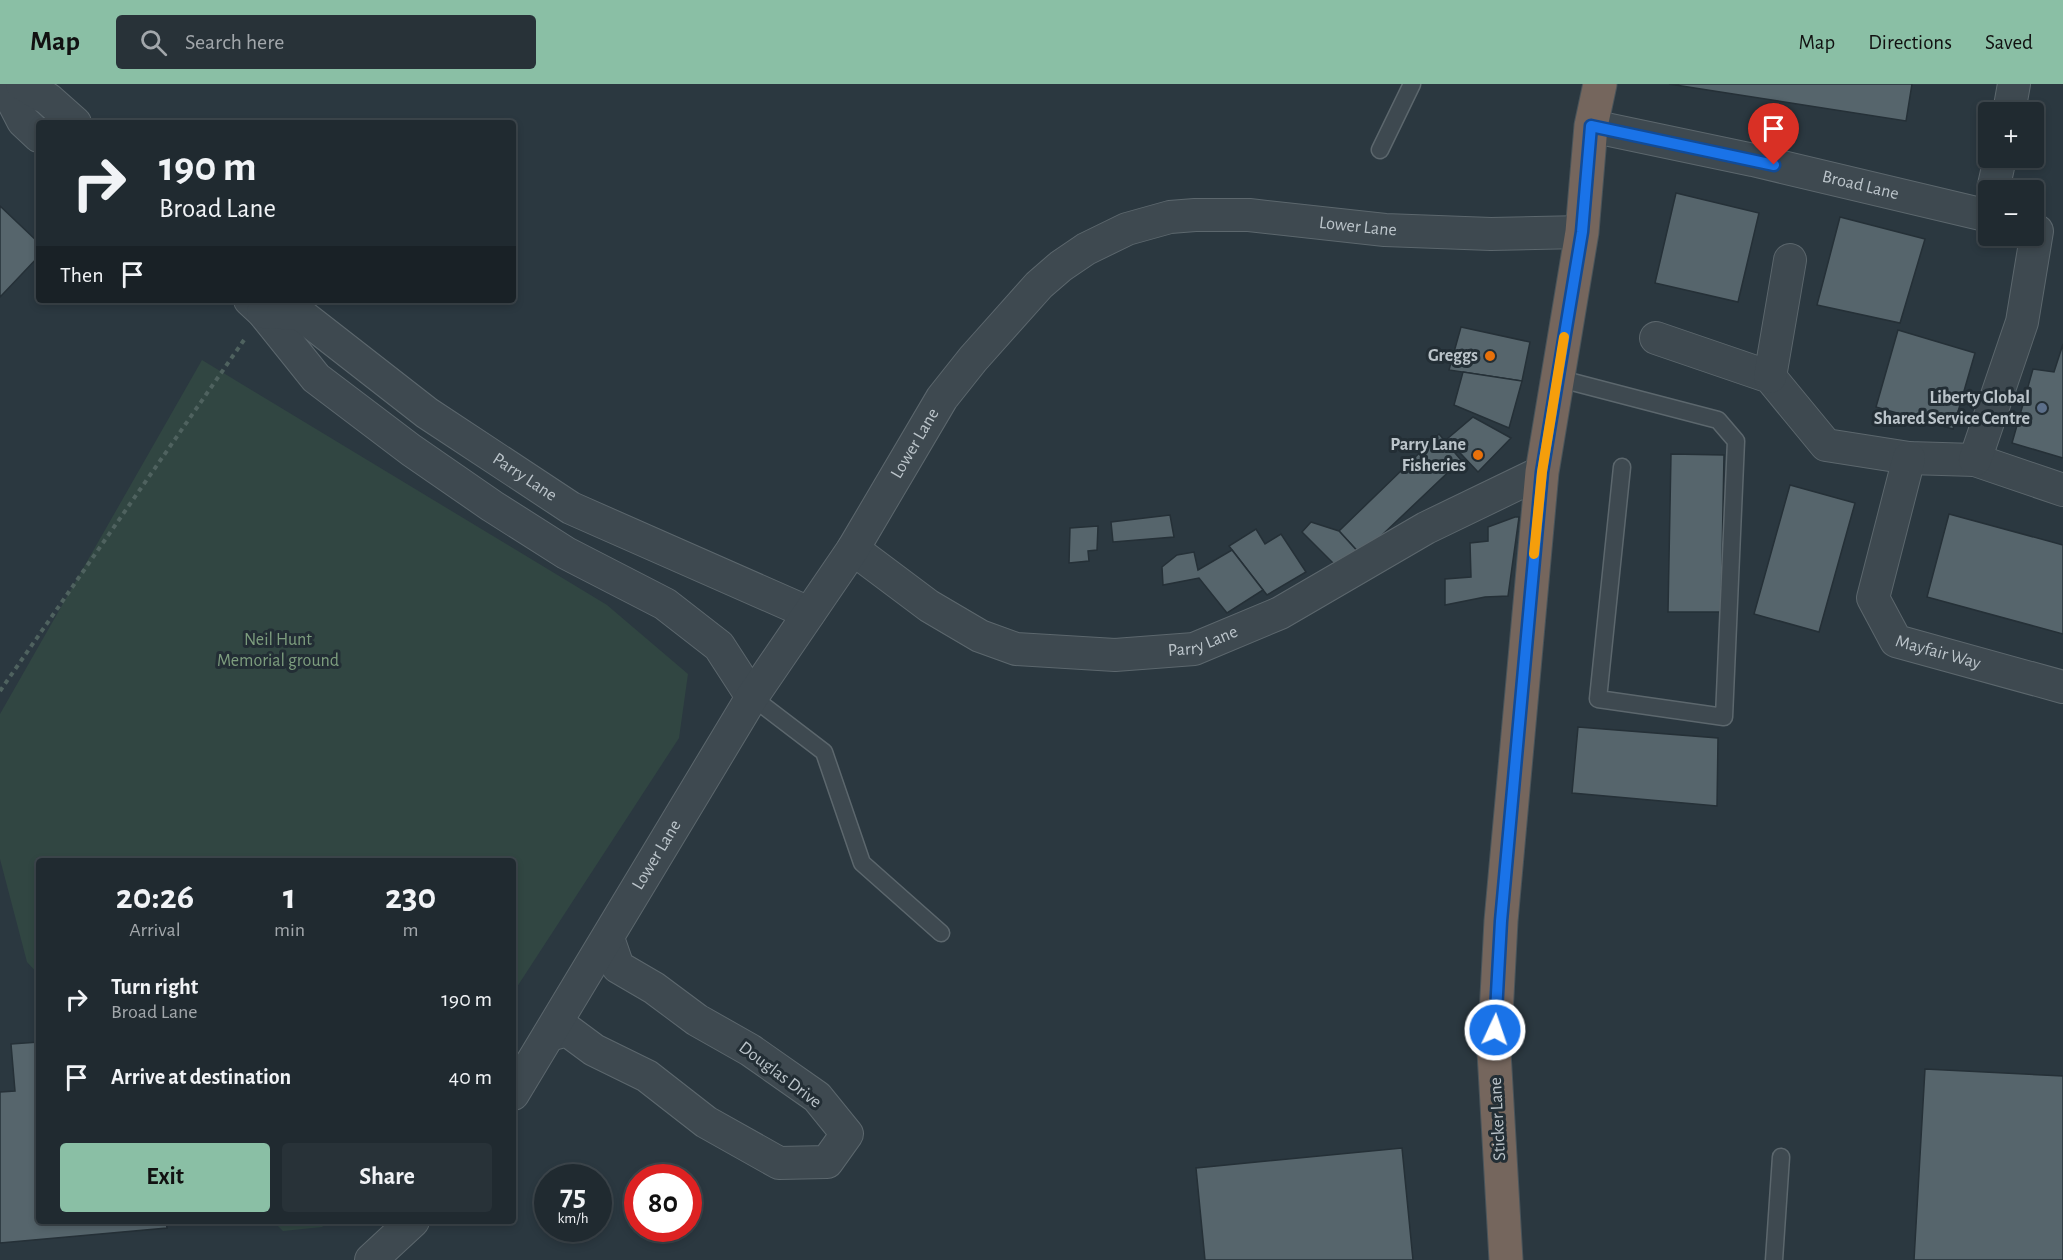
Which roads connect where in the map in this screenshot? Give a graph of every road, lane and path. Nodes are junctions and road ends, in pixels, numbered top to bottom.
1 (4, 84) edge
2 (22, 84) edge
3 (1412, 84) edge
4 (1600, 84) edge
5 (2014, 84) edge
6 (2011, 102) edge
7 (72, 120) edge
8 (1591, 126) junction
9 (36, 133) edge
10 (1380, 150) dead end
11 (1978, 212) edge
12 (1582, 232) junction
13 (2045, 233) edge
14 (1790, 260) dead end
15 (257, 306) edge
16 (1656, 338) dead end
17 (1770, 377) junction
18 (1557, 378) junction
19 (1909, 458) junction
20 (1975, 460) junction
21 (1622, 468) dead end
22 (1542, 472) junction
23 (2063, 490) edge
24 (853, 549) junction
25 (809, 613) junction
26 (2063, 687) edge
27 (0, 691) edge
28 (752, 696) junction
29 (941, 933) dead end
30 (608, 938) junction
31 (549, 1035) junction
32 (516, 1089) edge
33 (1781, 1157) dead end
34 (410, 1224) edge
35 (371, 1260) edge
36 (1506, 1260) edge
37 (1774, 1260) edge

1 - 9 street
2 - 7 street
3 - 10 lane
4 - 8 highway, Sticker Lane
5 - 6 street
8 - 11 street, Broad Lane
8 - 12 highway, Sticker Lane
12 - 18 highway, Sticker Lane
12 - 24 street, Lower Lane
13 - 20 street
14 - 17 street
15 - 25 street, Parry Lane
15 - 27 path
15 - 28 street
16 - 17 street
17 - 19 street
18 - 21 lane
18 - 22 highway, Sticker Lane
19 - 20 street
19 - 26 street, Mayfair Way
20 - 23 street
22 - 24 street, Parry Lane
22 - 36 highway, Sticker Lane
24 - 25 street, Lower Lane
25 - 28 street, Lower Lane
28 - 29 lane
28 - 30 street, Lower Lane
30 - 31 street, Lower Lane
30 - 31 street, Douglas Drive
31 - 32 street, Lower Lane
33 - 37 lane
34 - 35 street

